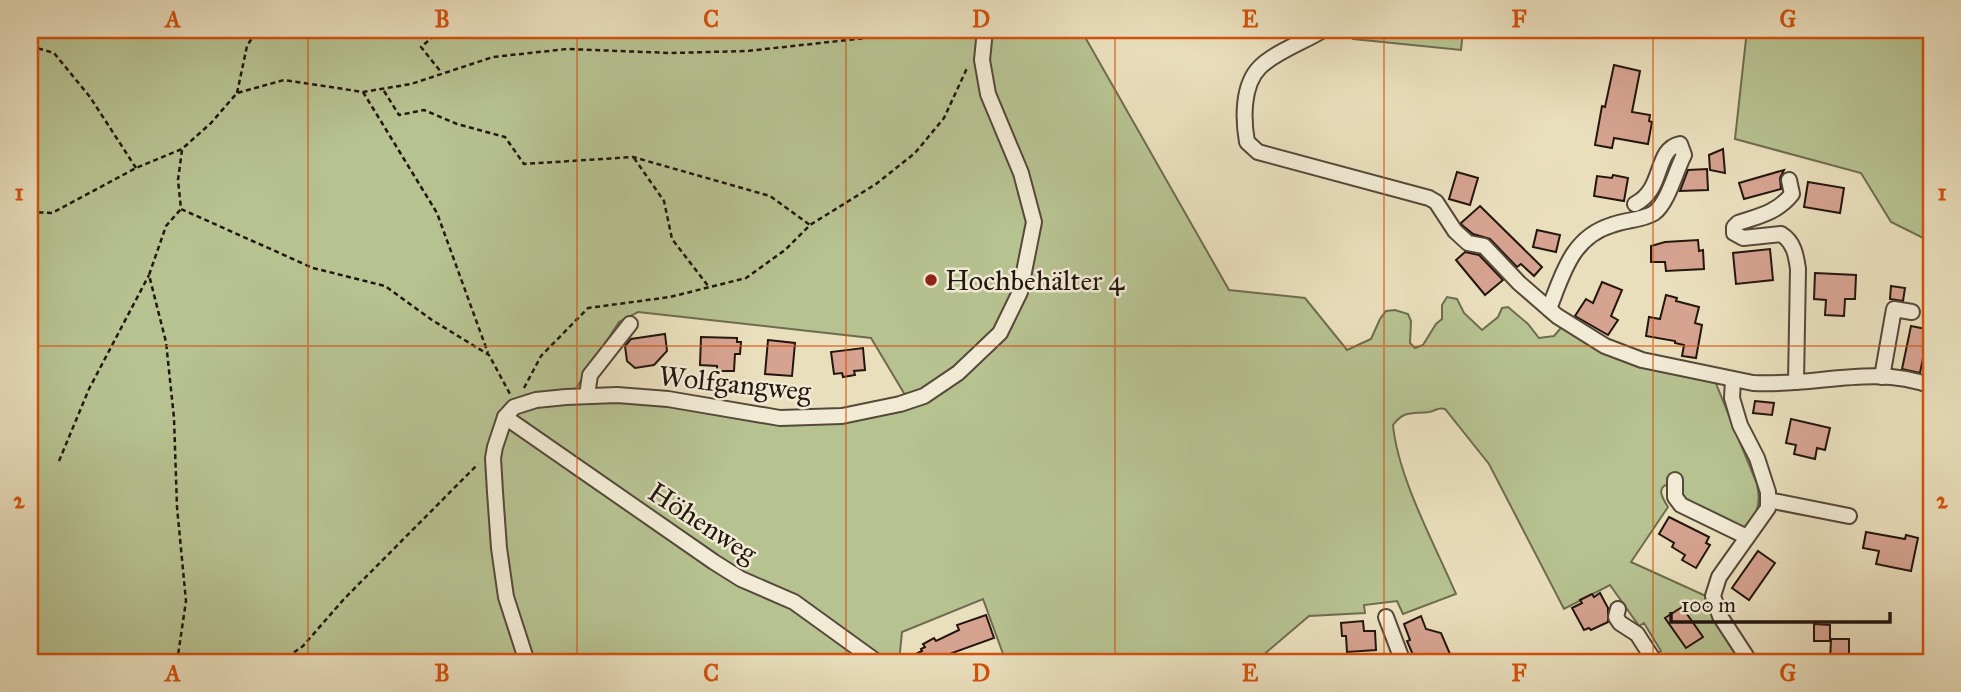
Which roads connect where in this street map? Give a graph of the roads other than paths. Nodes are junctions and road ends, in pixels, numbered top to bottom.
1 (985, 30) edge
2 (1322, 30) edge
3 (1789, 180) dead end
4 (1635, 204) dead end
5 (1549, 309) junction
6 (1912, 312) dead end
7 (630, 324) dead end
8 (1882, 377) junction
9 (1733, 380) junction
10 (1796, 382) junction
11 (1931, 386) edge
12 (587, 395) junction
13 (505, 417) junction
14 (1675, 481) dead end
15 (1768, 500) junction
16 (1849, 516) dead end
17 (1746, 537) junction
18 (1618, 608) dead end
19 (1386, 617) dead end
20 (527, 662) edge
21 (877, 662) edge
22 (1403, 662) edge
23 (1655, 662) edge
24 (1750, 662) edge

1 - 12 street, Wolfgangweg
2 - 5 street
3 - 10 street
4 - 5 street
5 - 9 street
6 - 8 street
7 - 12 street
8 - 10 street
8 - 11 street
9 - 10 street
9 - 15 street
12 - 13 street, Wolfgangweg
13 - 20 street
13 - 21 street, Höhenweg
14 - 17 street
15 - 16 street
15 - 17 street
17 - 24 street
18 - 23 street
19 - 22 street

